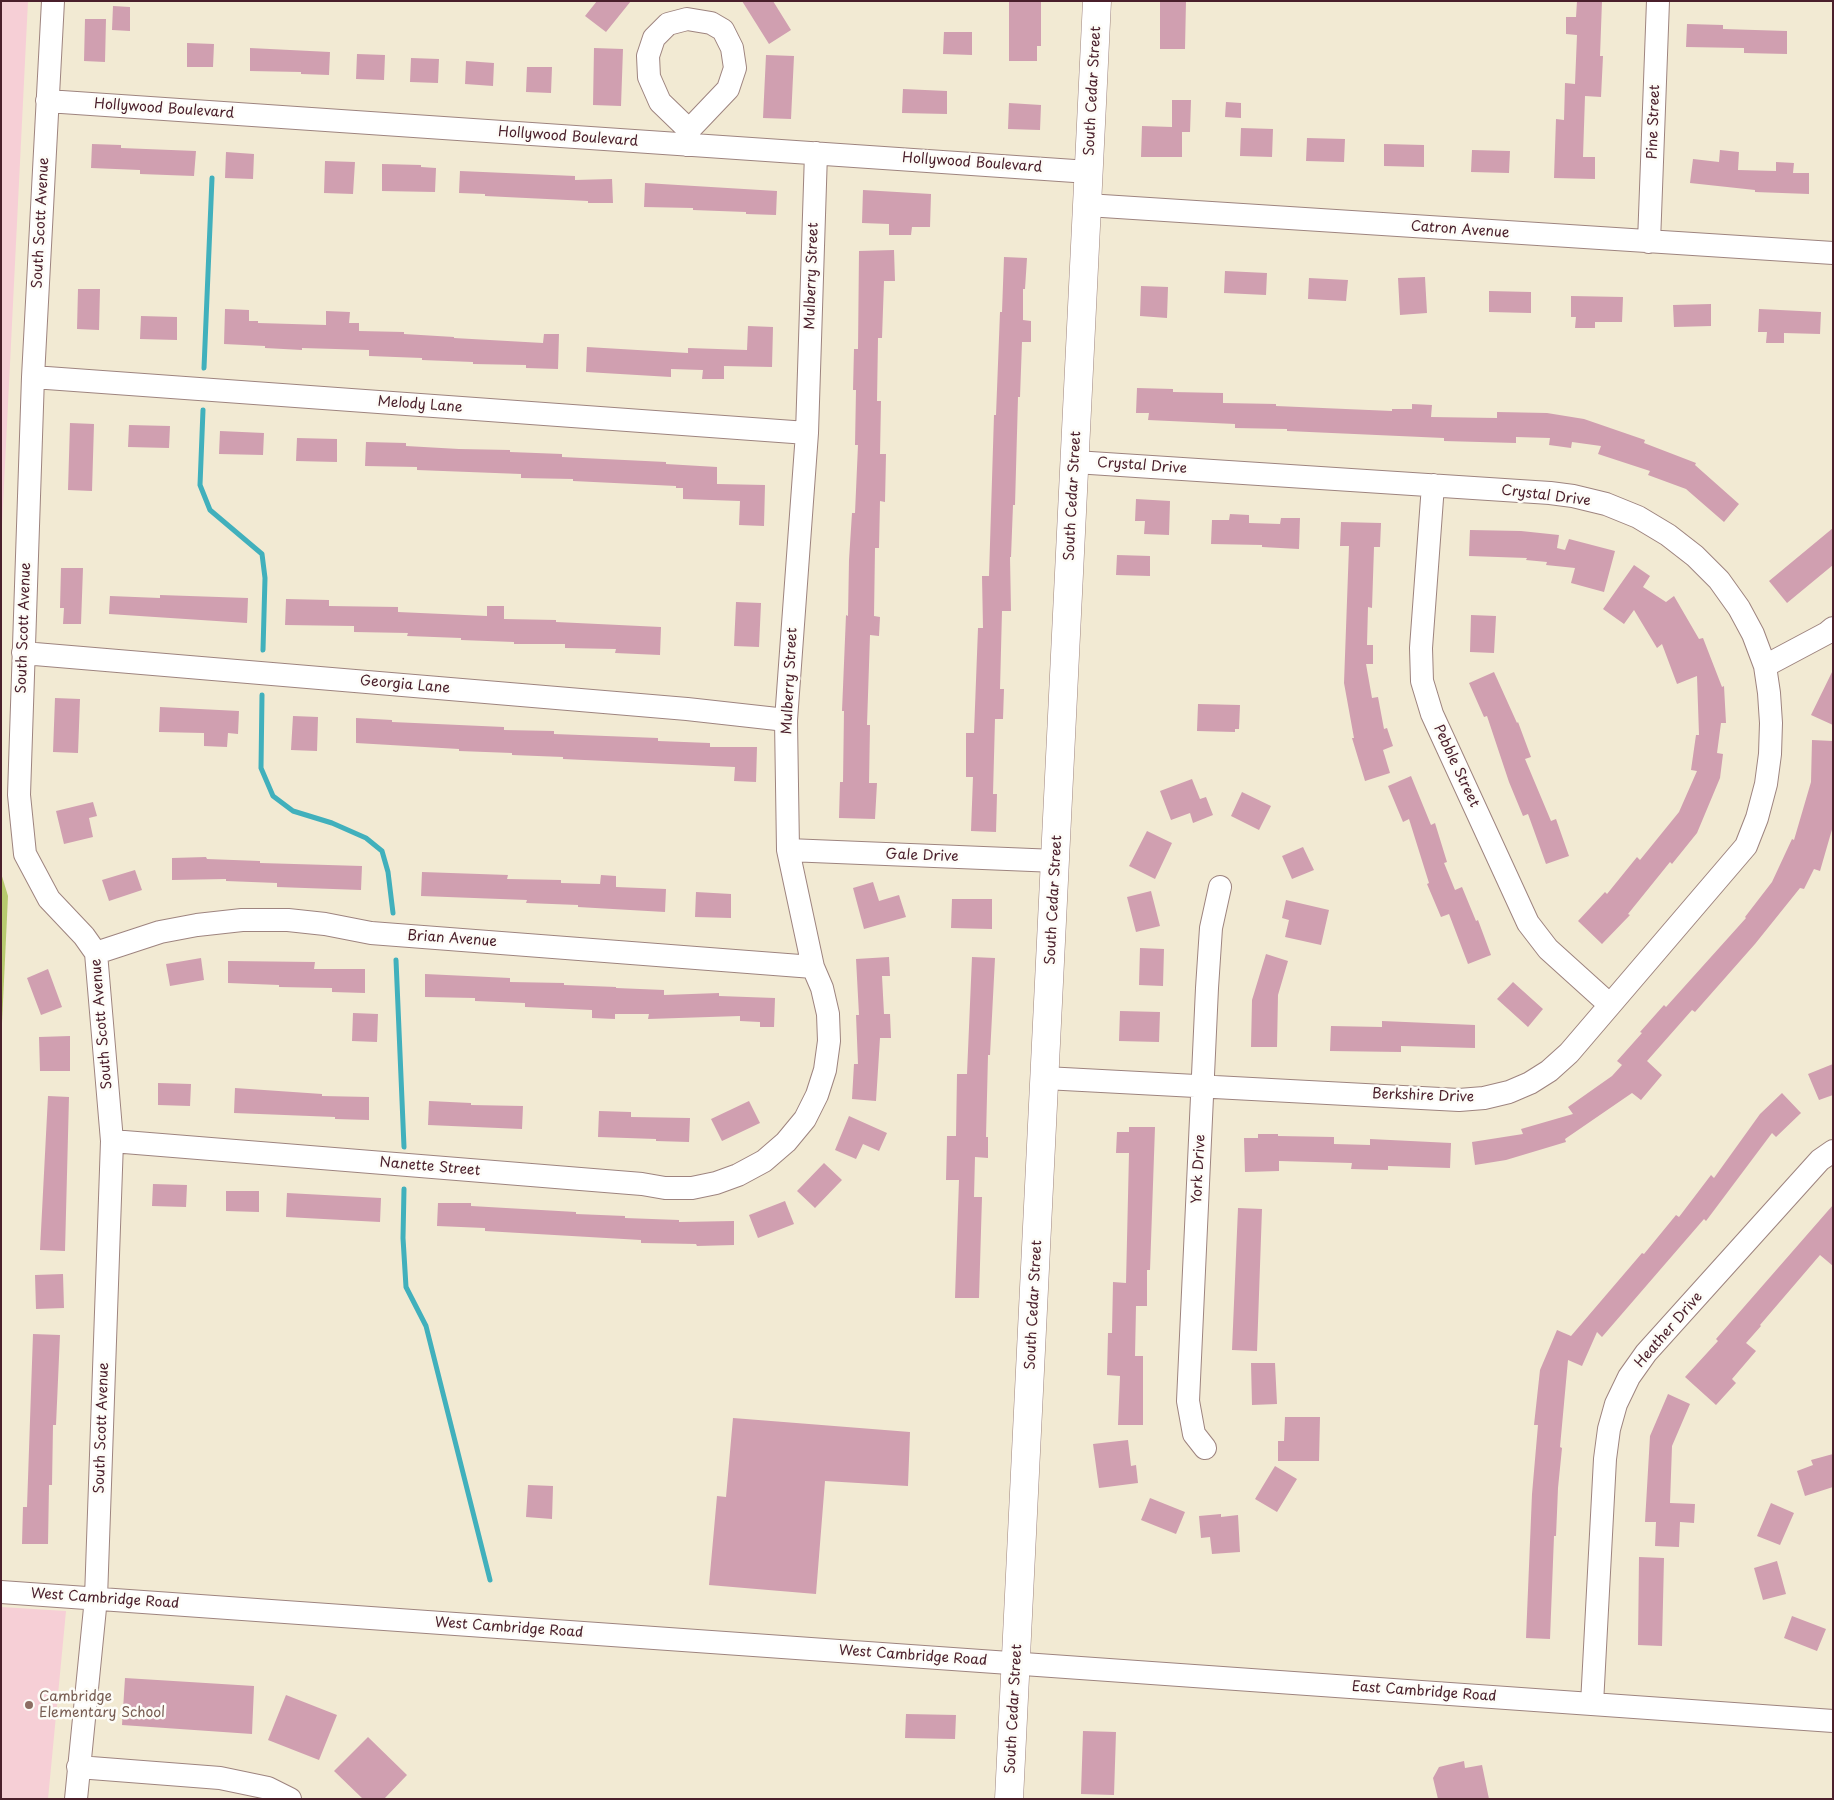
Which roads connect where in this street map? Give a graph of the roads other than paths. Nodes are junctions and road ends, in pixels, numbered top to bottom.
1 (53, 1) edge
2 (1097, 1) edge
3 (1658, 1) edge
4 (47, 101) junction
5 (688, 138) junction
6 (816, 153) junction
7 (1089, 172) junction
8 (1087, 205) junction
9 (1649, 242) junction
10 (1833, 253) edge
11 (33, 377) junction
12 (807, 433) junction
13 (1075, 462) junction
14 (1433, 485) junction
15 (1833, 628) edge
16 (23, 653) junction
17 (1765, 666) junction
18 (786, 720) junction
19 (788, 850) junction
20 (1056, 861) junction
21 (1732, 862) joint
22 (1220, 887) dead end
23 (96, 953) junction
24 (813, 967) junction
25 (1610, 1005) junction
26 (1045, 1078) junction
27 (1203, 1087) junction
28 (112, 1142) junction
29 (1833, 1151) edge
30 (745, 1172) joint
31 (1205, 1448) dead end
32 (1, 1592) edge
33 (96, 1598) junction
34 (1016, 1664) junction
35 (1592, 1704) junction
36 (1833, 1721) edge
37 (78, 1768) junction
38 (76, 1799) edge
39 (290, 1799) edge
40 (1009, 1799) edge

1 - 4 street, South Scott Avenue
2 - 7 main road, South Cedar Street
3 - 9 street, Pine Street
4 - 5 street, Hollywood Boulevard
4 - 11 street, South Scott Avenue
5 - 5 street
5 - 6 street, Hollywood Boulevard
6 - 7 street, Hollywood Boulevard
6 - 12 street, Mulberry Street
7 - 8 main road, South Cedar Street
8 - 9 street, Catron Avenue
8 - 13 main road, South Cedar Street
9 - 10 street, Catron Avenue
11 - 12 street, Melody Lane
11 - 16 street, South Scott Avenue
12 - 18 street, Mulberry Street
13 - 14 street, Crystal Drive
13 - 20 main road, South Cedar Street
14 - 17 street, Crystal Drive
14 - 25 street, Pebble Street
15 - 17 street
16 - 18 street, Georgia Lane
16 - 23 street, South Scott Avenue
17 - 21 street, Crystal Drive
18 - 19 street, Mulberry Street
19 - 20 street, Gale Drive
19 - 24 street, Mulberry Street
20 - 26 main road, South Cedar Street
21 - 25 street, Berkshire Drive
22 - 27 street, York Drive
23 - 24 street, Brian Avenue
23 - 28 street, South Scott Avenue
24 - 30 street, Mulberry Street
25 - 27 street, Berkshire Drive
26 - 27 street, Berkshire Drive
26 - 34 main road, South Cedar Street
27 - 31 street, York Drive
28 - 30 street, Nanette Street
28 - 33 street, South Scott Avenue
29 - 35 street, Heather Drive
32 - 33 street, West Cambridge Road
33 - 34 street, West Cambridge Road
33 - 37 street, South Scott Avenue
34 - 35 street, East Cambridge Road
34 - 40 main road, South Cedar Street
35 - 36 street, East Cambridge Road
37 - 38 street, South Scott Avenue
37 - 39 street

